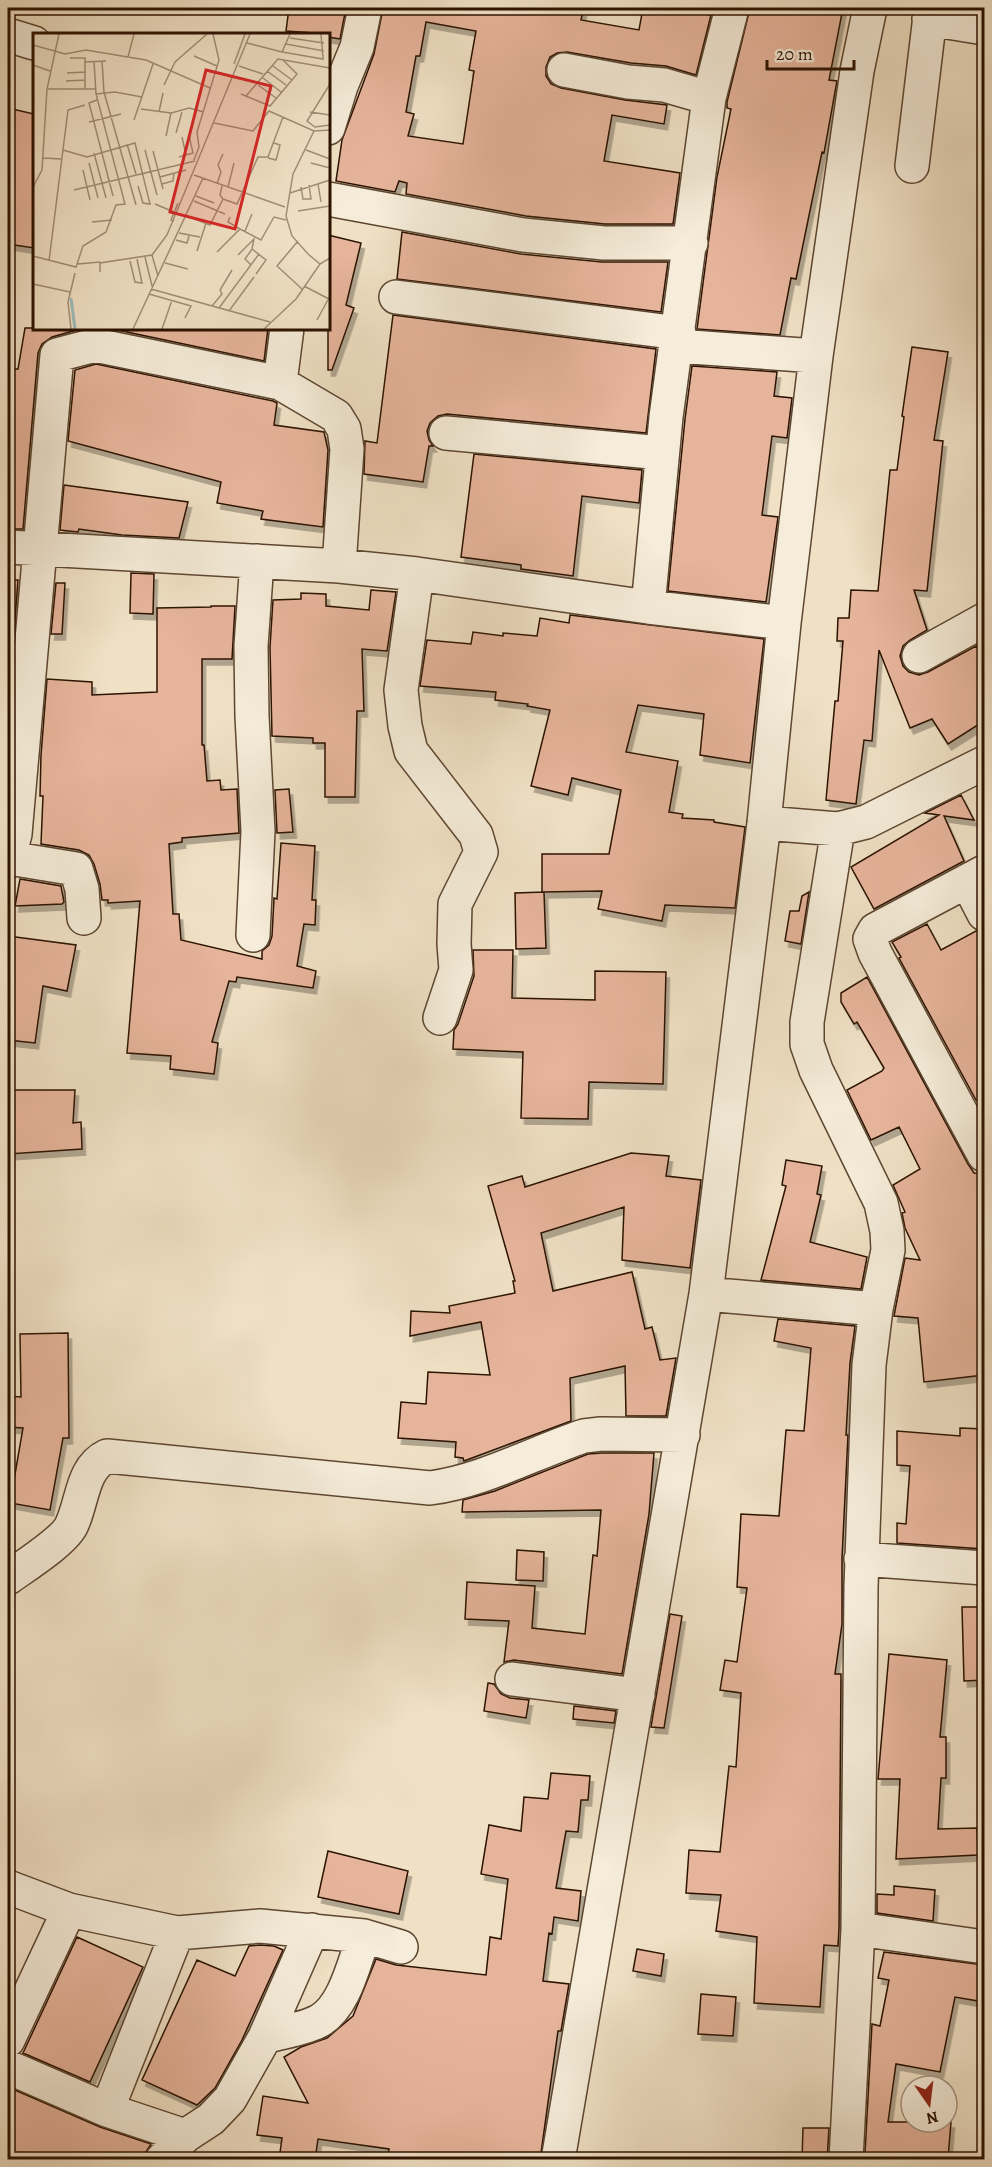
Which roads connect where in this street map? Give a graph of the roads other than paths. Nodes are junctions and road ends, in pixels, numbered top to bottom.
1 (366, 8) edge
2 (726, 8) edge
3 (870, 8) edge
4 (930, 13) edge
5 (984, 28) edge
6 (8, 35) edge
7 (33, 43) edge
8 (564, 70) dead end
9 (709, 98) junction
10 (330, 122) edge
11 (912, 166) dead end
12 (330, 199) edge
13 (691, 243) junction
14 (396, 297) dead end
15 (287, 330) edge
16 (678, 340) junction
17 (816, 356) junction
18 (280, 383) junction
19 (446, 433) dead end
20 (662, 453) junction
21 (8, 547) edge
22 (40, 550) junction
23 (257, 561) junction
24 (339, 566) junction
25 (417, 573) junction
26 (648, 607) junction
27 (984, 620) edge
28 (784, 623) junction
29 (919, 656) dead end
30 (984, 763) edge
31 (764, 824) junction
32 (838, 829) junction
33 (8, 860) edge
34 (976, 877) edge
35 (984, 914) edge
36 (84, 918) dead end
37 (253, 935) dead end
38 (440, 1018) dead end
39 (984, 1155) edge
40 (706, 1294) junction
41 (876, 1309) junction
42 (683, 1435) junction
43 (861, 1559) junction
44 (984, 1568) edge
45 (8, 1578) edge
46 (512, 1679) dead end
47 (638, 1695) junction
48 (8, 1887) edge
49 (69, 1910) junction
50 (858, 1929) junction
51 (312, 1930) junction
52 (177, 1933) junction
53 (364, 1936) junction
54 (401, 1947) dead end
55 (984, 1947) edge
56 (265, 2037) junction
57 (8, 2040) edge
58 (8, 2067) edge
59 (107, 2110) junction
60 (185, 2136) junction
61 (162, 2160) edge
62 (558, 2160) edge
63 (846, 2160) edge

1 - 10 street
2 - 9 street
3 - 17 street
4 - 5 street
4 - 11 street
6 - 7 street
8 - 9 street
9 - 13 street
12 - 13 street
13 - 16 street
14 - 16 street
15 - 18 street
16 - 17 street
16 - 20 street
17 - 28 street
18 - 22 street
18 - 24 street
19 - 20 street
20 - 26 street
21 - 22 street
22 - 23 street
22 - 33 street
23 - 24 street
23 - 37 street
24 - 25 street
25 - 26 street
25 - 38 street
26 - 28 street
27 - 29 street
28 - 31 street
30 - 32 street
31 - 32 street
31 - 40 street
32 - 41 street
33 - 36 street
34 - 35 street
34 - 39 street
40 - 41 street
40 - 42 street
41 - 43 street
42 - 45 street
42 - 47 street
43 - 44 street
43 - 50 street
46 - 47 street
47 - 62 street
48 - 49 street
49 - 52 street
49 - 57 street
50 - 55 street
50 - 63 street
51 - 52 street
51 - 53 street
51 - 56 street
52 - 59 street
53 - 54 street
53 - 56 street
56 - 60 street
58 - 59 street
59 - 60 street
60 - 61 street

